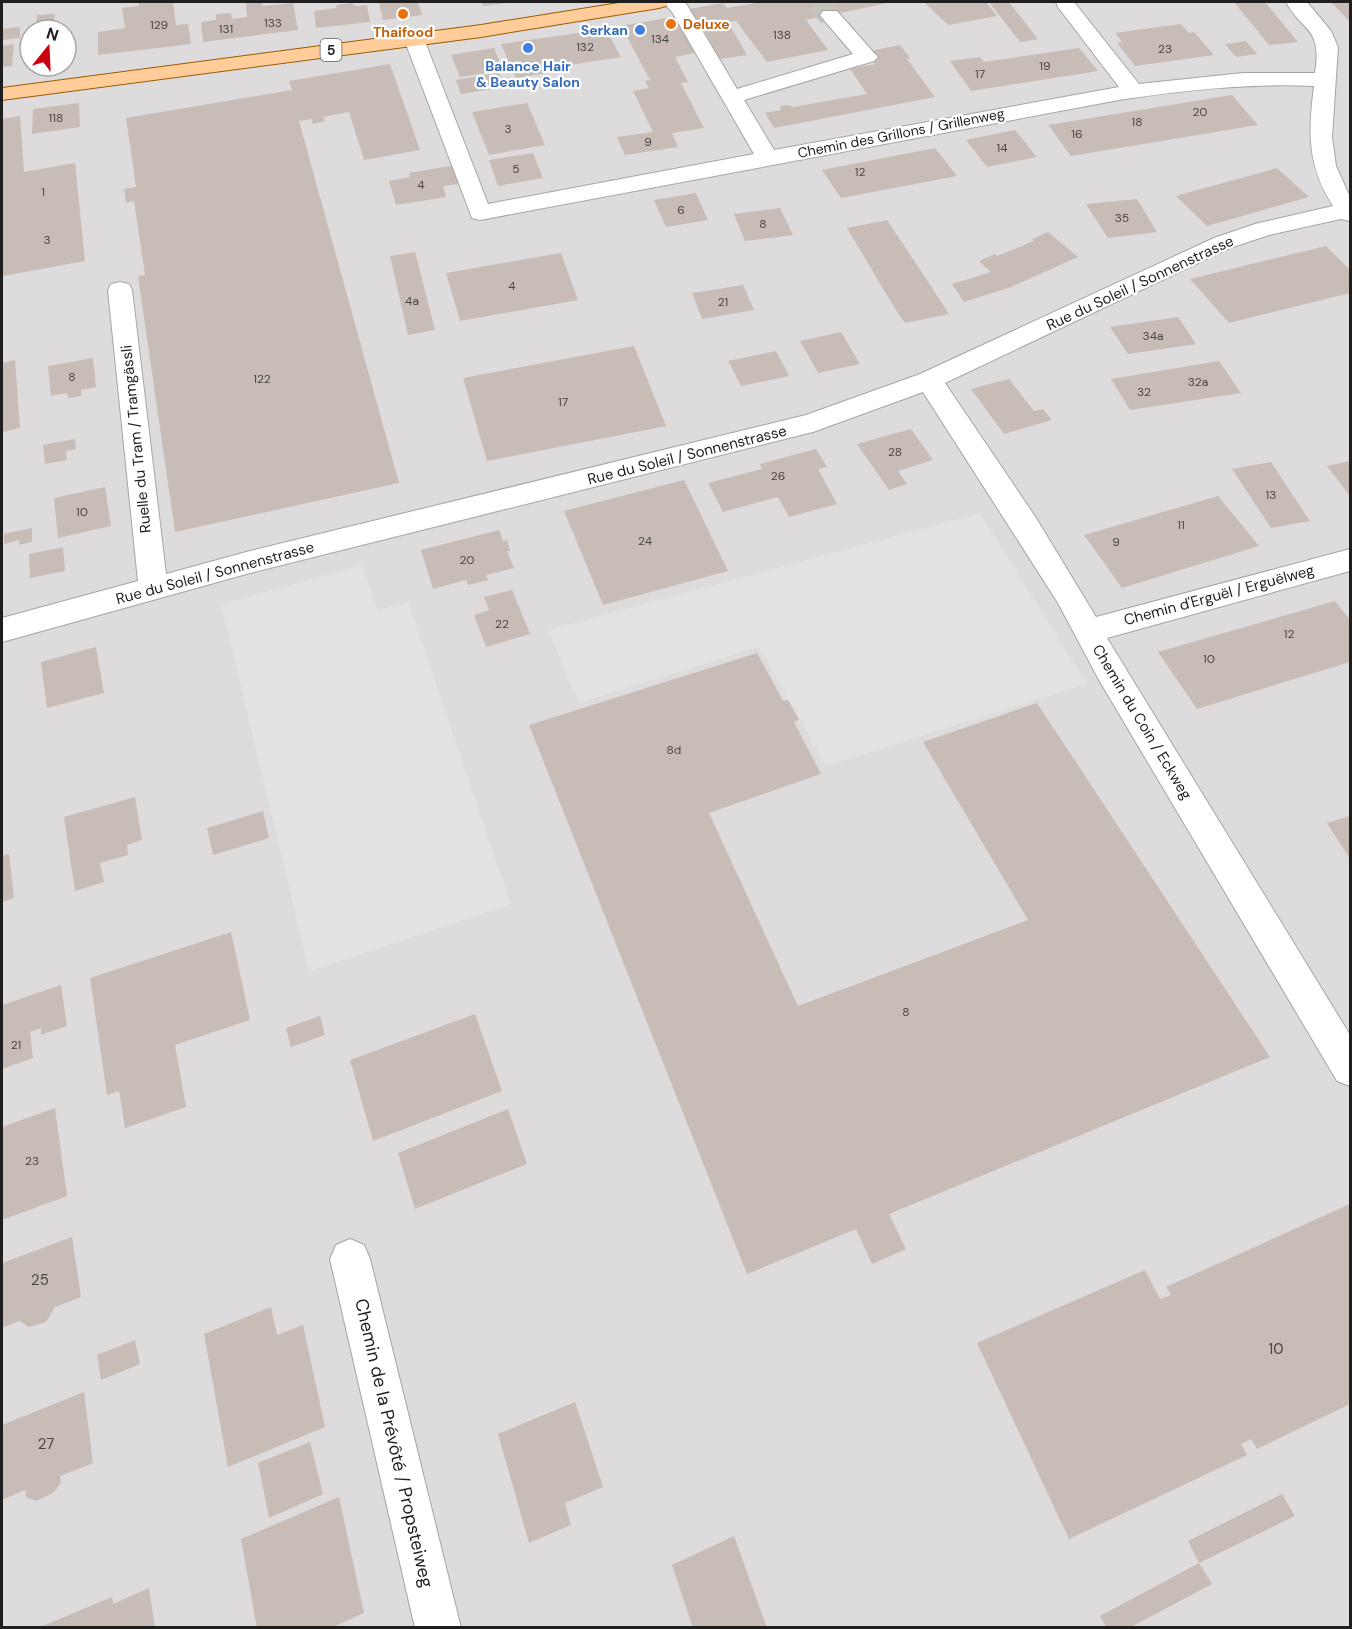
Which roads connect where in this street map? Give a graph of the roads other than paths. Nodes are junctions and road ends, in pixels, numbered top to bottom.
1 (659, 2) edge
2 (673, 2) edge
3 (1296, 2) edge
4 (1065, 3) dead end
5 (830, 15) tunnel mouth
6 (414, 39) junction
7 (1325, 80) junction
8 (1134, 91) junction
9 (2, 94) edge
10 (732, 97) junction
11 (768, 159) junction
12 (1349, 212) edge
13 (120, 290) dead end
14 (929, 380) junction
15 (1346, 569) edge
16 (153, 589) junction
17 (2, 630) edge
18 (1088, 631) junction
19 (1350, 1068) edge
20 (350, 1259) dead end
21 (438, 1628) edge

1 - 6 main road, 5
2 - 10 street
3 - 7 street
4 - 8 street
5 - 10 street
6 - 9 main road, 5
6 - 11 street, Chemin des Grillons / Grillenweg
7 - 8 street, Chemin des Grillons / Grillenweg
7 - 12 street
8 - 11 street, Chemin des Grillons / Grillenweg
10 - 11 street
12 - 14 street, Rue du Soleil / Sonnenstrasse
13 - 16 street, Ruelle du Tram / Tramgässli
14 - 16 street, Rue du Soleil / Sonnenstrasse
14 - 18 street, Chemin du Coin / Eckweg
15 - 18 street, Chemin d'Erguël / Erguëlweg
16 - 17 street, Rue du Soleil / Sonnenstrasse
18 - 19 street, Chemin du Coin / Eckweg
20 - 21 street, Chemin de la Prévôté / Propsteiweg

